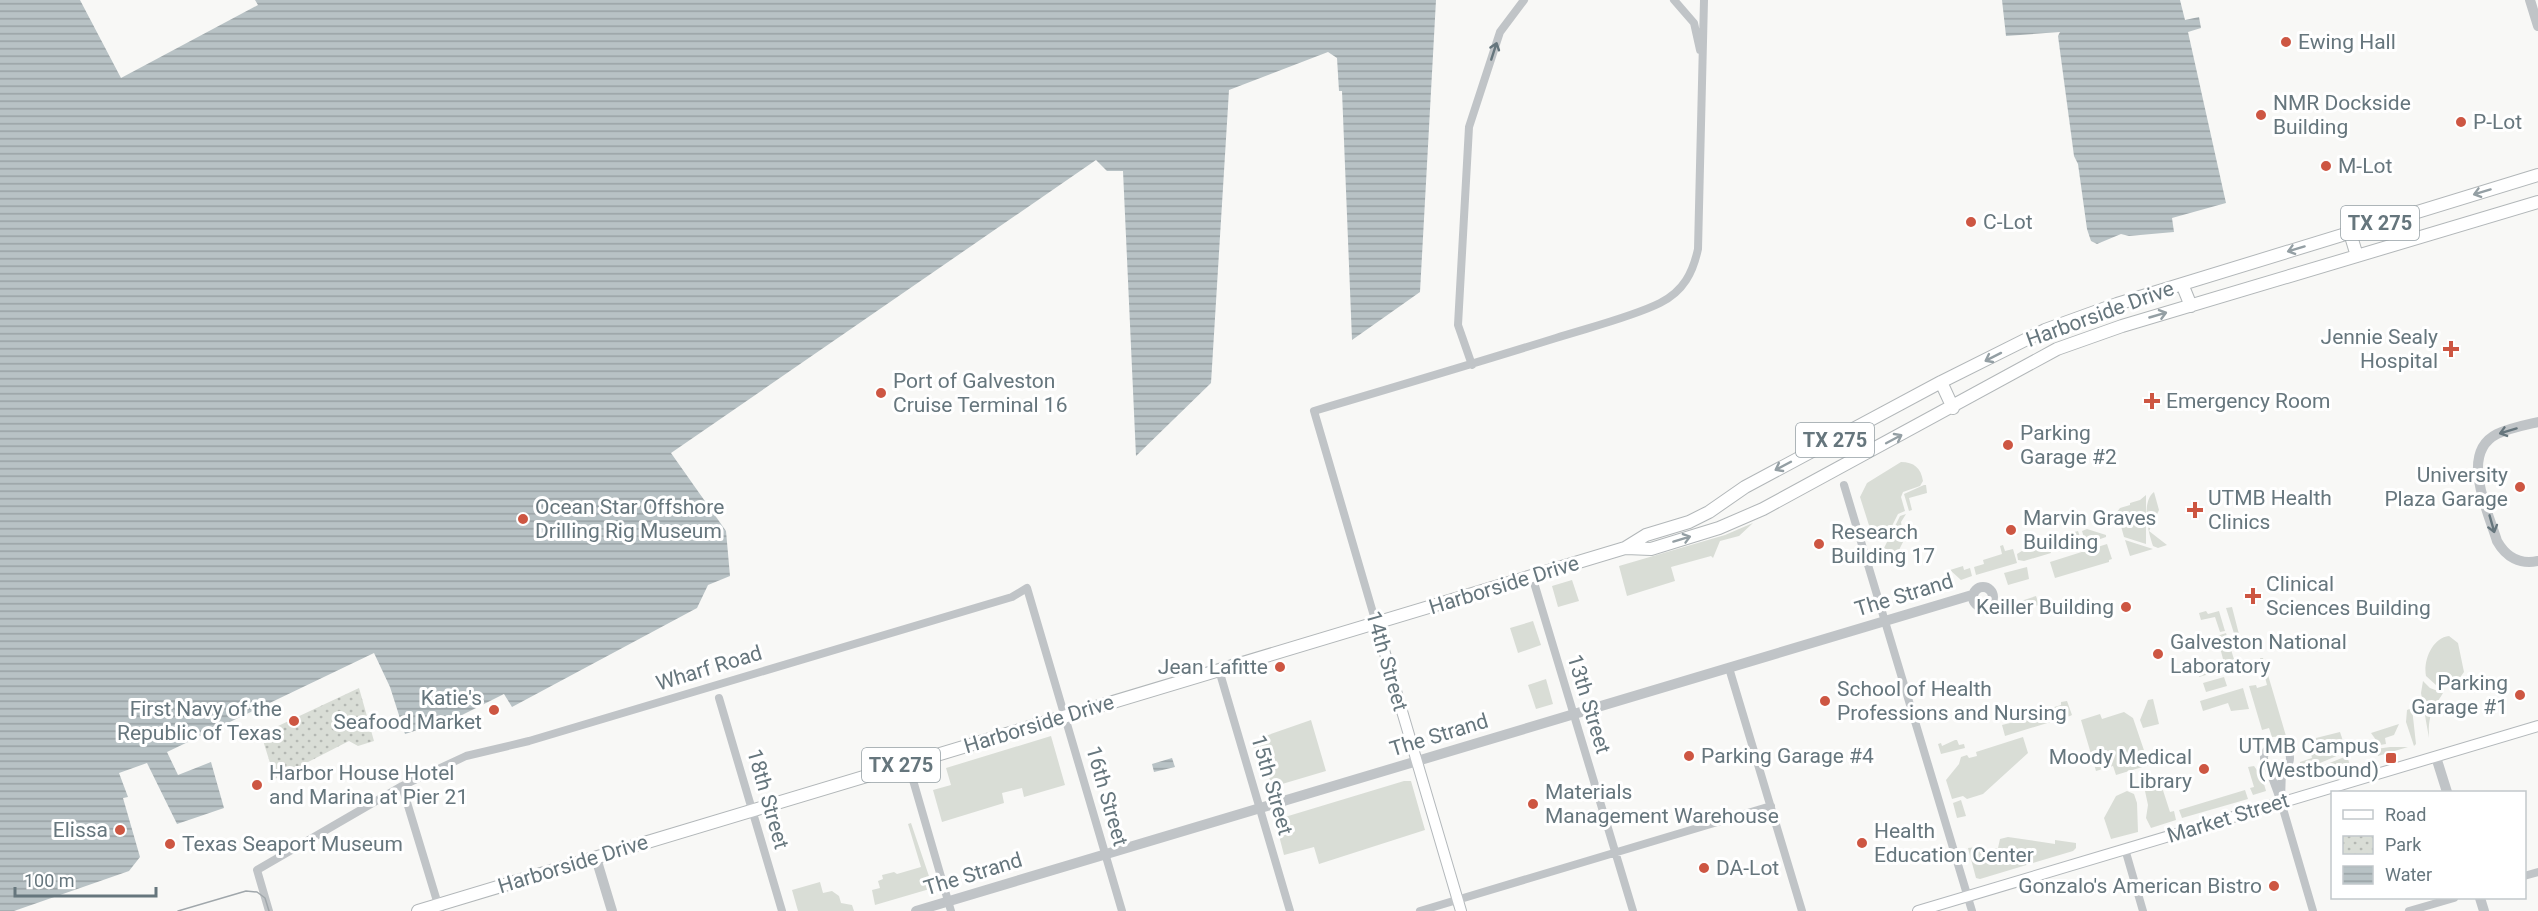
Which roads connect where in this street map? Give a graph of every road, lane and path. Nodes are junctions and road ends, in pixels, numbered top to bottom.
1 (1524, 0) edge
2 (1674, 0) edge
3 (1704, 0) edge
4 (2530, 0) edge
5 (2538, 26) edge
6 (1702, 61) junction
7 (2538, 175) edge
8 (2538, 202) edge
9 (2350, 233) junction
10 (2357, 256) junction
11 (2182, 284) junction
12 (2191, 306) junction
13 (2045, 330) junction
14 (2057, 349) junction
15 (1472, 365) junction
16 (1941, 382) junction
17 (1953, 408) junction
18 (2538, 422) edge
19 (1844, 485) dead end
20 (1625, 548) junction
21 (2538, 561) edge
22 (1532, 576) junction
23 (1027, 588) joint
24 (1972, 595) dead end
25 (1886, 622) junction
26 (1376, 623) junction
27 (1729, 668) junction
28 (1219, 670) junction
29 (719, 698) dead end
30 (1574, 714) junction
31 (1064, 716) junction
32 (2538, 726) edge
33 (2436, 757) junction
34 (1417, 762) junction
35 (908, 763) junction
36 (2269, 769) junction
37 (2282, 769) junction
38 (402, 786) junction
39 (2447, 791) edge
40 (2281, 802) junction
41 (1771, 806) junction
42 (1260, 808) junction
43 (752, 810) junction
44 (2125, 849) junction
45 (1616, 852) junction
46 (1105, 855) junction
47 (596, 858) junction
48 (1968, 896) junction
49 (2448, 899) edge
50 (1458, 900) junction
51 (950, 906) edge
52 (439, 908) edge
53 (269, 911) edge
54 (418, 911) edge
55 (612, 911) edge
56 (782, 911) edge
57 (916, 911) edge
58 (1122, 911) edge
59 (1290, 911) edge
60 (1420, 911) edge
61 (1461, 911) edge
62 (1634, 911) edge
63 (1802, 911) edge
64 (1918, 911) edge
65 (1972, 911) edge
66 (2144, 911) edge
67 (2313, 911) edge
68 (2409, 911) edge

15 -> 1 street
2 - 6 street
3 - 6 street
4 - 5 street
6 - 15 street
7 -> 9 main road, Harborside Drive / TX 275
8 - 10 main road, Harborside Drive / TX 275
9 - 10 main road
9 -> 11 main road, Harborside Drive / TX 275
10 - 12 main road, Harborside Drive / TX 275
11 - 12 main road
11 - 13 main road, Harborside Drive / TX 275
14 -> 12 main road, Harborside Drive / TX 275
13 - 14 main road
13 -> 16 main road, Harborside Drive / TX 275
14 - 17 main road, Harborside Drive / TX 275
15 - 26 street, 14th Street
16 - 17 main road
16 -> 20 main road, Harborside Drive / TX 275
20 -> 17 main road, Harborside Drive / TX 275
18 -> 21 street
19 - 25 street
20 - 22 main road, Harborside Drive / TX 275
22 - 26 main road, Harborside Drive / TX 275
22 - 30 street, 13th Street
23 - 31 street, 16th Street
23 - 38 street, Wharf Road
24 - 25 street, The Strand
25 - 27 street, The Strand
25 - 48 street
26 - 28 main road, Harborside Drive / TX 275
26 - 34 main road, 14th Street
27 - 30 street, The Strand
27 - 41 street
28 - 31 main road, Harborside Drive / TX 275
28 - 42 street, 15th Street
29 - 43 street, 18th Street
30 - 34 street, The Strand
30 - 45 street, 13th Street
31 - 35 main road, Harborside Drive / TX 275
31 - 46 street, 16th Street
32 - 33 main road, Market Street
33 - 39 street
33 - 40 main road, Market Street
34 - 42 street, The Strand
34 - 50 main road, 14th Street
35 - 43 main road, Harborside Drive / TX 275
35 - 51 street
36 - 37 street
36 - 37 street
36 - 40 street
37 - 40 street
38 - 52 street
38 - 53 street, Wharf Road
40 - 44 main road, Market Street
40 - 67 street
41 - 45 street
41 - 63 street
42 - 46 street, The Strand
42 - 59 street, 15th Street
43 - 47 main road, Harborside Drive / TX 275
43 - 56 street, 18th Street
44 - 48 main road, Market Street
44 - 66 street
45 - 50 street
45 - 62 street, 13th Street
46 - 51 street, The Strand
46 - 58 street, 16th Street
47 - 52 main road, Harborside Drive / TX 275
47 - 55 street
48 - 64 main road, Market Street
48 - 65 street
49 - 68 street
50 - 60 street
50 - 61 main road, 14th Street
51 - 57 street, The Strand
52 - 54 main road, Harborside Drive / TX 275

